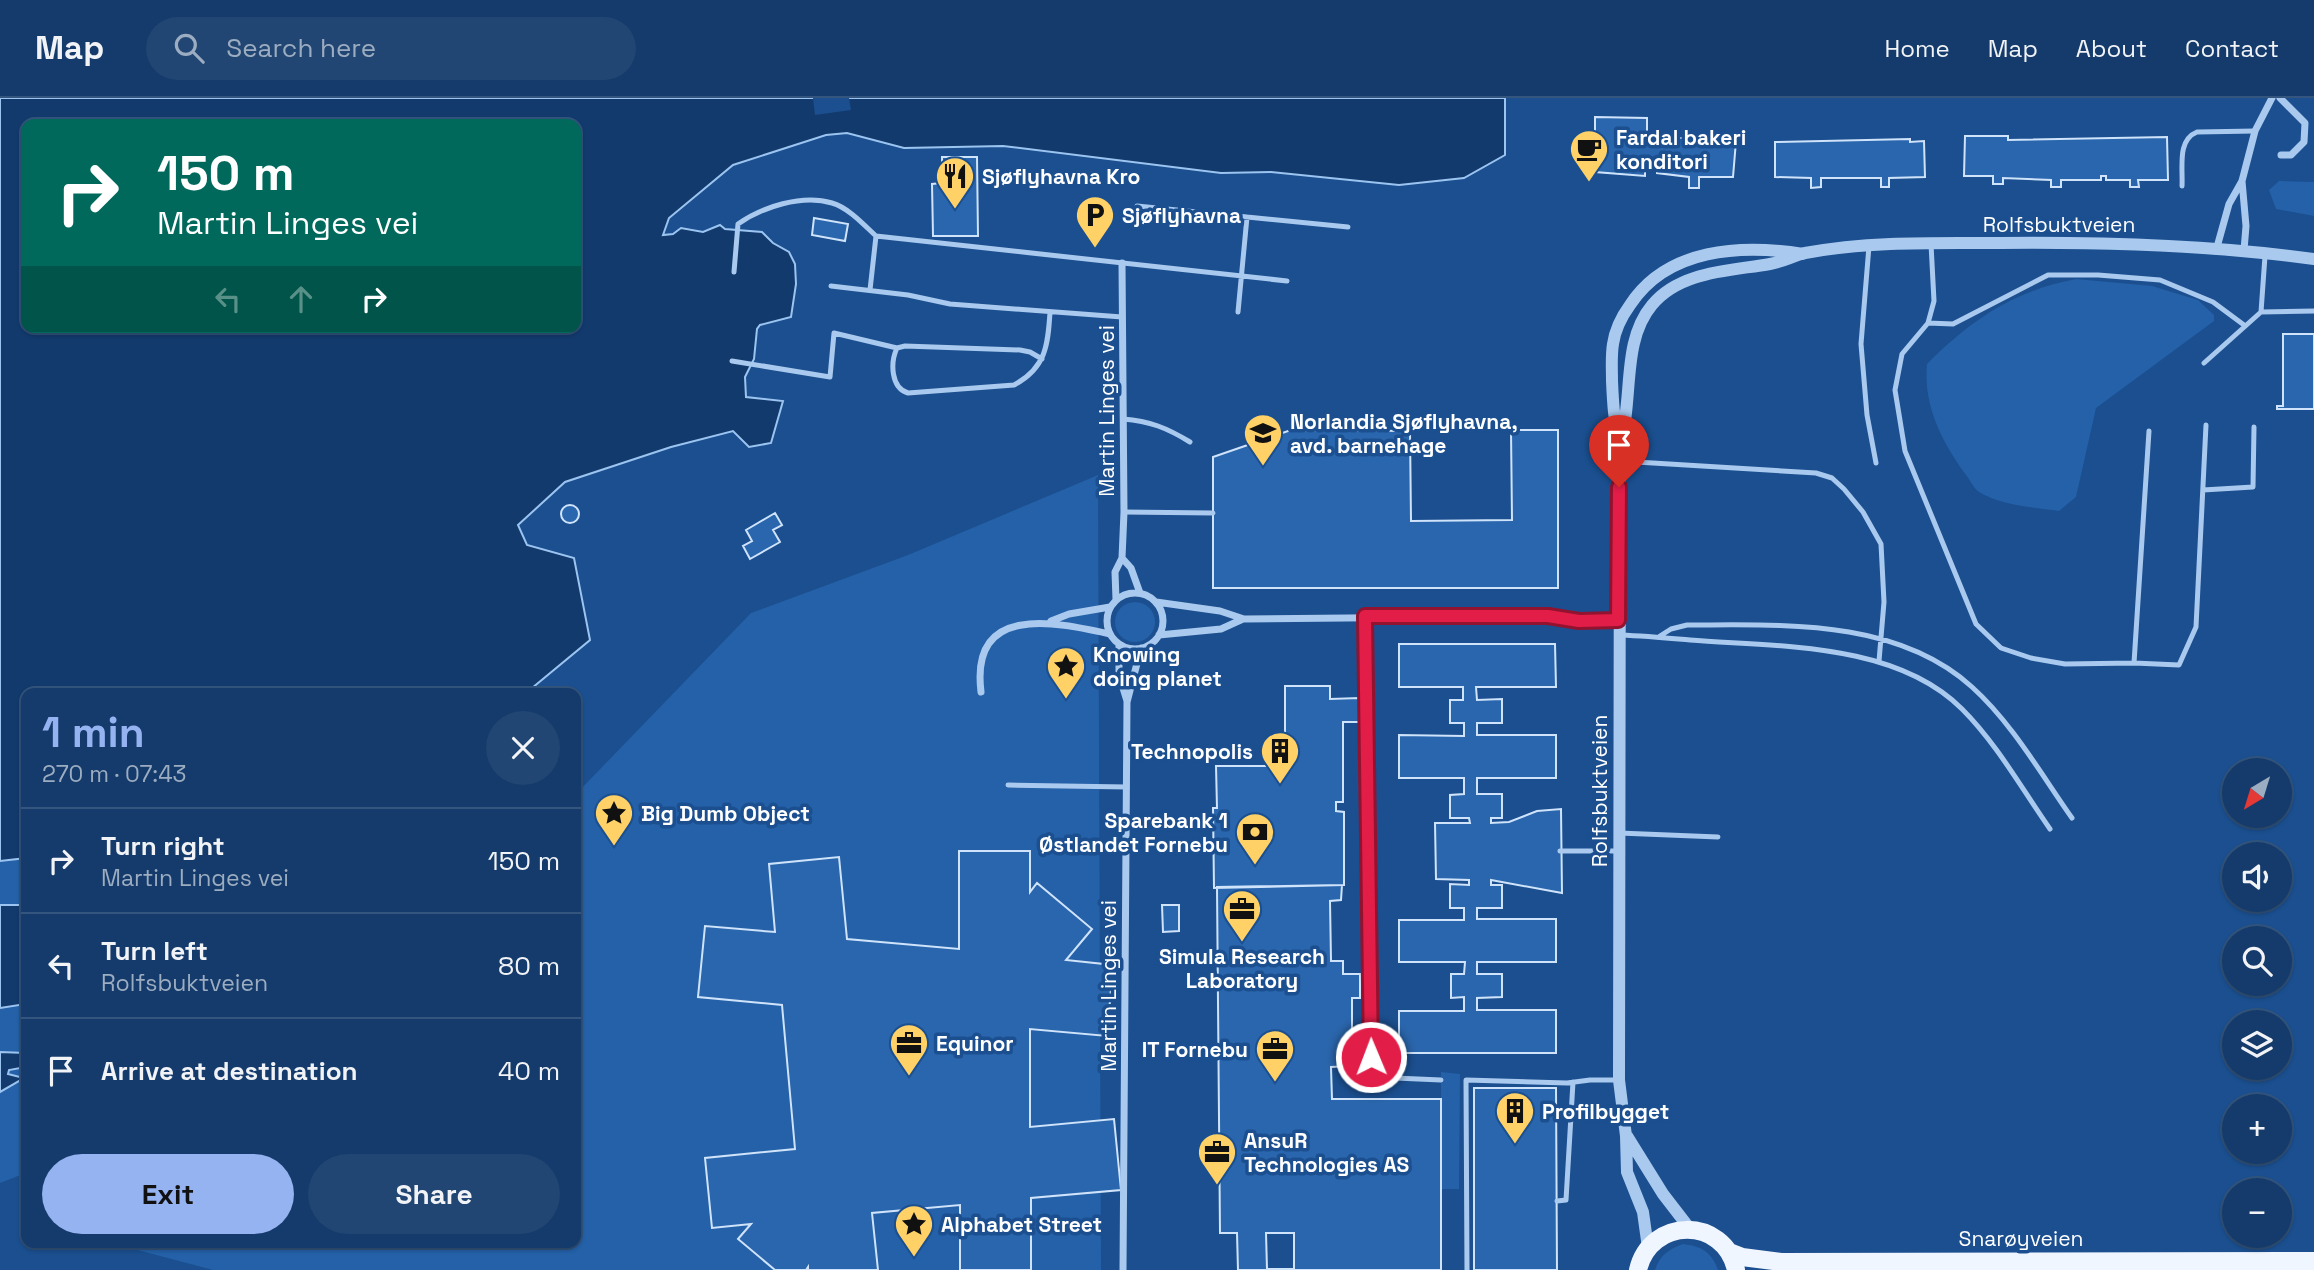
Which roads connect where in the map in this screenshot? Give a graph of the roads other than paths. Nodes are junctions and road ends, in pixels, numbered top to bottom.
1 (2272, 98) edge
2 (2280, 98) edge
3 (2255, 131) junction
4 (2281, 155) dead end
5 (2242, 181) junction
6 (2182, 186) dead end
7 (1137, 206) dead end
8 (1247, 217) junction
9 (1348, 227) dead end
10 (876, 236) junction
11 (1931, 244) junction
12 (1869, 246) junction
13 (2217, 247) junction
14 (2244, 250) junction
15 (2266, 253) junction
16 (1803, 254) junction
17 (2314, 259) edge
18 (1122, 263) junction
19 (734, 272) dead end
20 (1241, 276) junction
21 (1287, 281) dead end
22 (831, 286) dead end
23 (870, 290) junction
24 (2314, 311) edge
25 (1050, 312) junction
26 (1238, 312) dead end
27 (2261, 312) junction
28 (1122, 317) junction
29 (1928, 323) junction
30 (2244, 325) junction
31 (898, 348) junction
32 (1042, 359) junction
33 (732, 361) dead end
34 (2204, 363) dead end
35 (1123, 419) junction
36 (2206, 425) dead end
37 (2254, 427) dead end
38 (2149, 431) dead end
39 (1190, 442) dead end
40 (1620, 444) junction
41 (1620, 460) junction
42 (1876, 463) dead end
43 (2203, 490) junction
44 (1124, 512) junction
45 (1213, 513) dead end
46 (1122, 558) junction
47 (1140, 593) junction
48 (1116, 600) junction
49 (1156, 602) junction
50 (1110, 607) junction
51 (1365, 616) junction
52 (1244, 619) junction
53 (1618, 620) junction
54 (1050, 622) junction
55 (1110, 634) junction
56 (1159, 635) junction
57 (1618, 635) junction
58 (1660, 636) junction
59 (1882, 639) junction
60 (1119, 644) junction
61 (1141, 648) junction
62 (1879, 661) junction
63 (2134, 663) junction
64 (981, 692) dead end
65 (1127, 702) junction
66 (1007, 785) dead end
67 (1127, 787) junction
68 (2072, 818) dead end
69 (2050, 829) dead end
70 (1619, 833) junction
71 (1718, 837) dead end
72 (1560, 851) dead end
73 (1619, 851) junction
74 (1441, 1080) dead end
75 (1619, 1080) junction
76 (1573, 1082) junction
77 (1626, 1136) junction
78 (1557, 1201) dead end
79 (1474, 1205) dead end
80 (1465, 1206) junction
81 (1690, 1229) junction
82 (1648, 1248) junction
83 (1729, 1252) junction
84 (2314, 1261) edge
85 (1123, 1270) edge
86 (1466, 1270) edge
87 (1638, 1270) edge
88 (1736, 1270) edge

1 - 3 street
2 - 4 street
3 - 5 street
3 - 6 lane
5 - 13 street
5 - 14 street
7 - 8 lane
8 - 9 lane
8 - 20 lane
10 - 18 lane
10 - 19 lane
10 - 23 lane
11 - 12 street, Rolfsbuktveien
11 - 13 street, Rolfsbuktveien
11 - 29 lane
12 - 16 street, Rolfsbuktveien
12 - 42 lane
13 - 14 street, Rolfsbuktveien
14 - 15 street, Rolfsbuktveien
15 - 17 street, Rolfsbuktveien
15 - 27 lane
16 - 40 street, Rolfsbuktveien
16 - 40 street, Rolfsbuktveien
18 - 20 lane
18 - 28 street, Martin Linges vei
20 - 21 lane
20 - 26 lane
22 - 23 lane
23 - 25 lane
24 - 27 lane
25 - 28 lane
25 - 32 lane
27 - 30 lane
28 - 35 street, Martin Linges vei
29 - 30 lane
29 - 63 lane
30 - 34 lane
31 - 32 lane
31 - 32 lane
31 - 33 lane
35 - 39 lane
35 - 44 street, Martin Linges vei
36 - 43 lane
37 - 43 lane
38 - 63 lane
40 - 41 street, Rolfsbuktveien
41 - 53 street, Rolfsbuktveien
41 - 59 lane
43 - 63 lane
44 - 45 lane
44 - 46 street, Martin Linges vei
46 - 47 street
46 - 48 street, Martin Linges vei
47 - 48 street
47 - 49 street
48 - 50 street
49 - 52 street
49 - 56 street
50 - 54 street
50 - 55 street
51 - 52 street
51 - 53 street
51 - 74 lane
52 - 56 street
53 - 57 street, Rolfsbuktveien
54 - 55 street
54 - 64 street
55 - 60 street
56 - 61 street
57 - 58 lane
57 - 70 street, Rolfsbuktveien
58 - 59 lane
58 - 62 lane
59 - 62 lane
59 - 68 lane
60 - 61 street
60 - 65 street, Martin Linges vei
61 - 65 street, Martin Linges vei
62 - 69 lane
65 - 67 street, Martin Linges vei
66 - 67 lane
67 - 85 street, Martin Linges vei
70 - 71 lane
70 - 73 street, Rolfsbuktveien
72 - 73 lane
73 - 75 street, Rolfsbuktveien
75 - 76 lane
75 - 77 street, Rolfsbuktveien
76 - 78 lane
76 - 80 lane
77 - 81 street, Rolfsbuktveien
77 - 82 street, Rolfsbuktveien
79 - 80 lane
80 - 86 lane
81 - 82 main road
81 - 83 main road
82 - 87 main road
83 - 84 main road, Snarøyveien
83 - 88 main road

